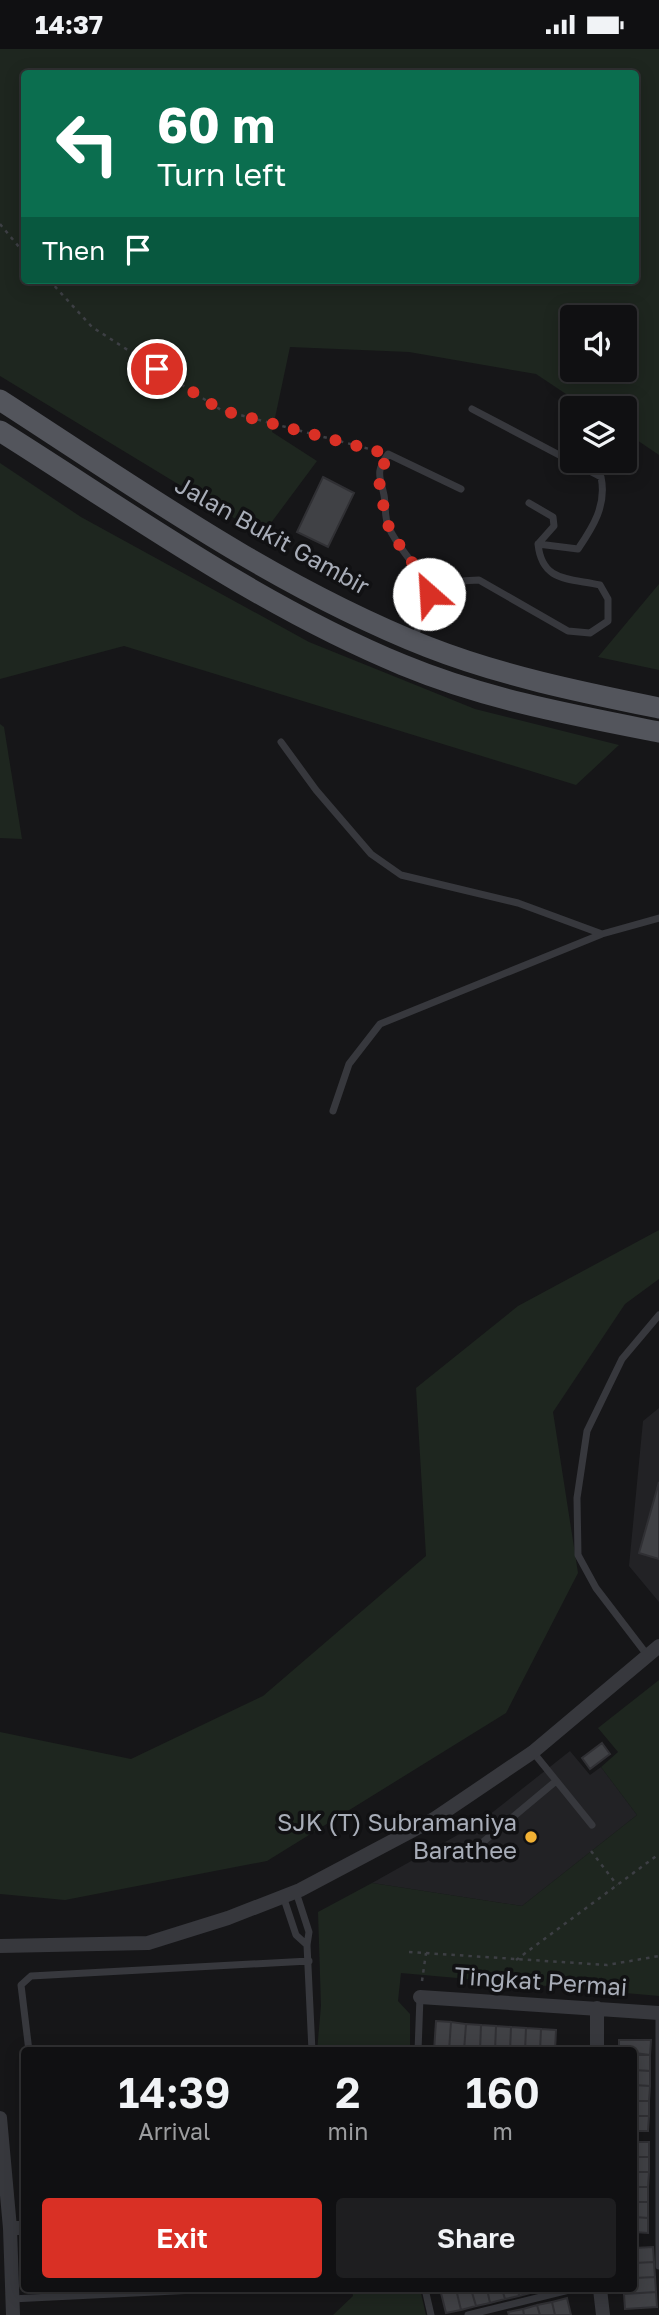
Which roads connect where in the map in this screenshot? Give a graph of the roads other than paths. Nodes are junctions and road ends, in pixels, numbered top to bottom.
1 (0, 400) edge
2 (472, 408) dead end
3 (0, 431) edge
4 (461, 489) dead end
5 (529, 503) dead end
6 (538, 544) junction
7 (429, 594) junction
8 (414, 641) junction
9 (659, 708) edge
10 (659, 733) edge
11 (281, 742) dead end
12 (659, 918) edge
13 (603, 934) junction
14 (332, 1111) dead end
15 (659, 1315) edge
16 (654, 1651) edge
17 (533, 1752) junction
18 (556, 1781) junction
19 (592, 1825) dead end
20 (477, 1847) dead end
21 (289, 1894) junction
22 (307, 1945) junction
23 (0, 1946) edge
24 (309, 1961) junction
25 (421, 1991) joint
26 (597, 2008) junction
27 (659, 2013) edge
28 (28, 2047) edge
29 (312, 2047) edge
30 (418, 2047) edge
31 (597, 2047) edge
32 (0, 2118) edge
33 (17, 2228) edge
34 (659, 2266) edge
35 (154, 2292) edge
36 (426, 2292) edge
37 (561, 2292) edge
38 (600, 2292) edge
39 (10, 2299) junction
40 (13, 2315) edge
41 (430, 2315) edge
42 (468, 2315) edge
43 (603, 2315) edge

1 - 8 main road, Jalan Bukit Gambir
2 - 6 lane
3 - 10 main road
4 - 7 lane
5 - 6 lane
6 - 7 lane
7 - 8 lane
8 - 9 main road, Jalan Bukit Gambir
11 - 13 lane
12 - 13 lane
13 - 14 lane
15 - 16 lane
16 - 17 street
17 - 18 lane
17 - 21 street
18 - 19 lane
18 - 20 lane
21 - 22 lane
21 - 22 lane
21 - 23 street
22 - 24 lane
24 - 28 lane
24 - 29 lane
25 - 26 street, Tingkat Permai
25 - 30 lane
26 - 27 street, Tingkat Permai
26 - 31 street
27 - 34 lane
32 - 33 street
33 - 39 street
35 - 39 lane
36 - 41 lane
37 - 42 lane
38 - 43 street
39 - 40 street

